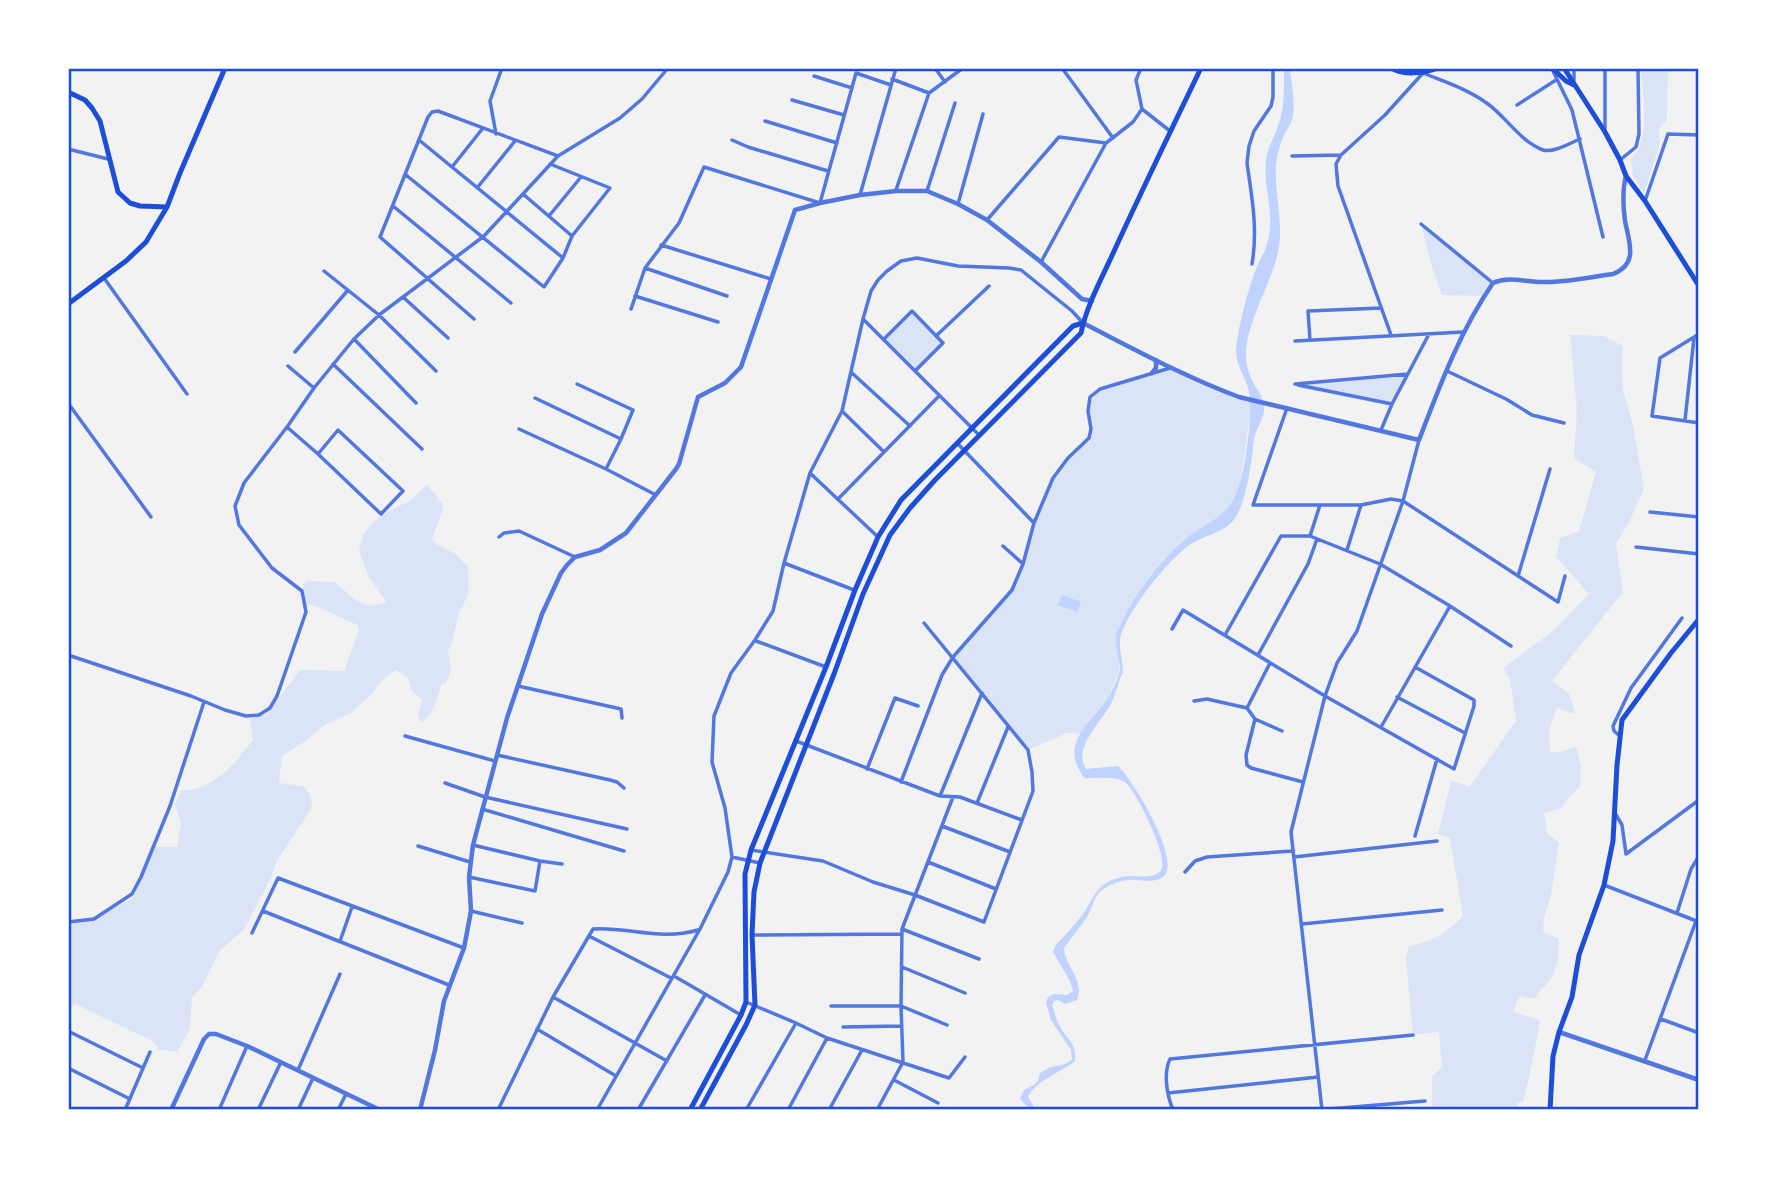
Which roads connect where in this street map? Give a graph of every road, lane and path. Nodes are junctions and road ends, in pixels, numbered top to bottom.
1 (225, 68) edge
2 (502, 68) edge
3 (668, 68) edge
4 (896, 68) edge
5 (935, 68) edge
6 (963, 68) edge
7 (1062, 68) edge
8 (1141, 68) edge
9 (1201, 68) edge
10 (1273, 68) edge
11 (1391, 68) edge
12 (1437, 68) edge
13 (1564, 68) edge
14 (1574, 68) edge
15 (1605, 68) edge
16 (1638, 68) edge
17 (1552, 69) edge
18 (1423, 73) junction
19 (814, 76) dead end
20 (1557, 80) junction
21 (892, 82) junction
22 (945, 82) junction
23 (1574, 85) junction
24 (852, 88) junction
25 (68, 92) edge
26 (929, 93) junction
27 (792, 100) dead end
28 (955, 103) dead end
29 (1517, 105) dead end
30 (1142, 109) junction
31 (983, 114) dead end
32 (844, 115) junction
33 (765, 121) dead end
34 (483, 128) junction
35 (1170, 131) junction
36 (1605, 132) junction
37 (496, 134) junction
38 (1699, 135) edge
39 (1113, 138) junction
40 (1580, 139) junction
41 (419, 140) junction
42 (732, 140) dead end
43 (516, 141) junction
44 (836, 143) junction
45 (1107, 143) junction
46 (68, 149) edge
47 (1341, 155) junction
48 (558, 156) junction
49 (1292, 156) dead end
50 (110, 160) junction
51 (1620, 160) junction
52 (550, 164) junction
53 (452, 167) junction
54 (828, 170) junction
55 (406, 175) junction
56 (1626, 176) junction
57 (581, 177) junction
58 (477, 188) junction
59 (896, 191) junction
60 (926, 191) junction
61 (523, 194) junction
62 (860, 195) junction
63 (1645, 201) junction
64 (820, 203) junction
65 (958, 204) junction
66 (393, 206) junction
67 (167, 207) junction
68 (506, 212) junction
69 (549, 216) junction
70 (988, 220) junction
71 (1421, 224) dead end
72 (484, 236) junction
73 (572, 236) junction
74 (1604, 237) dead end
75 (662, 245) junction
76 (456, 257) junction
77 (563, 258) junction
78 (1041, 262) junction
79 (1252, 264) dead end
80 (645, 268) junction
81 (324, 271) dead end
82 (104, 278) junction
83 (428, 278) junction
84 (771, 279) junction
85 (1493, 283) junction
86 (989, 286) dead end
87 (1699, 286) edge
88 (348, 290) junction
89 (635, 296) junction
90 (727, 296) dead end
91 (402, 298) junction
92 (1092, 301) junction
93 (511, 303) dead end
94 (68, 304) edge
95 (1381, 308) junction
96 (631, 309) dead end
97 (379, 315) junction
98 (863, 318) junction
99 (474, 319) dead end
100 (719, 322) dead end
101 (1083, 323) junction
102 (1463, 332) junction
103 (1429, 334) junction
104 (1699, 334) edge
105 (1391, 335) junction
106 (936, 336) junction
107 (449, 338) dead end
108 (1694, 338) junction
109 (354, 339) junction
110 (884, 339) junction
111 (1310, 340) junction
112 (1295, 341) dead end
113 (295, 352) dead end
114 (1156, 360) junction
115 (333, 364) junction
116 (288, 366) dead end
117 (1170, 368) junction
118 (1445, 370) junction
119 (436, 371) dead end
120 (915, 371) junction
121 (852, 372) junction
122 (1152, 373) junction
123 (1408, 374) junction
124 (577, 384) dead end
125 (314, 388) junction
126 (187, 394) dead end
127 (940, 396) junction
128 (535, 398) dead end
129 (68, 403) edge
130 (416, 403) dead end
131 (1392, 404) junction
132 (1287, 408) junction
133 (842, 411) junction
134 (1685, 421) junction
135 (1564, 423) dead end
136 (1699, 423) edge
137 (909, 426) junction
138 (287, 427) junction
139 (972, 428) junction
140 (519, 429) dead end
141 (1381, 430) junction
142 (979, 435) junction
143 (621, 439) junction
144 (1419, 440) junction
145 (957, 444) junction
146 (422, 449) dead end
147 (964, 451) junction
148 (884, 452) junction
149 (318, 454) junction
150 (606, 469) junction
151 (1550, 469) dead end
152 (810, 473) junction
153 (657, 495) junction
154 (838, 499) junction
155 (1403, 501) junction
156 (1322, 505) junction
157 (1361, 505) junction
158 (1650, 512) dead end
159 (151, 517) dead end
160 (1699, 517) edge
161 (1034, 523) junction
162 (1310, 536) junction
163 (499, 537) dead end
164 (878, 537) junction
165 (1317, 538) junction
166 (1003, 546) dead end
167 (1636, 547) dead end
168 (1347, 551) junction
169 (1699, 554) edge
170 (575, 557) junction
171 (784, 563) junction
172 (1023, 564) junction
173 (1380, 564) junction
174 (1518, 576) junction
175 (1565, 576) dead end
176 (855, 590) junction
177 (1450, 606) junction
178 (1682, 618) dead end
179 (1699, 619) edge
180 (924, 623) dead end
181 (1172, 629) dead end
182 (1225, 635) junction
183 (755, 640) junction
184 (1511, 646) dead end
185 (68, 655) edge
186 (1258, 655) junction
187 (953, 657) junction
188 (1270, 663) junction
189 (826, 667) junction
190 (1415, 667) junction
191 (517, 686) junction
192 (982, 693) junction
193 (1325, 695) junction
194 (1397, 697) junction
195 (1194, 701) dead end
196 (204, 702) junction
197 (918, 706) dead end
198 (1247, 708) junction
199 (622, 718) dead end
200 (1255, 719) junction
201 (1009, 726) junction
202 (1381, 727) junction
203 (1282, 731) dead end
204 (1465, 733) junction
205 (405, 736) dead end
206 (1620, 736) junction
207 (796, 741) junction
208 (805, 746) junction
209 (496, 758) junction
210 (1437, 759) junction
211 (867, 769) junction
212 (901, 782) junction
213 (1303, 782) junction
214 (445, 783) dead end
215 (624, 788) dead end
216 (940, 796) junction
217 (485, 797) junction
218 (953, 797) junction
219 (1699, 800) edge
220 (977, 803) junction
221 (482, 809) junction
222 (1614, 812) junction
223 (1022, 820) junction
224 (942, 826) junction
225 (627, 829) dead end
226 (1415, 836) dead end
227 (1437, 842) dead end
228 (473, 845) junction
229 (418, 846) dead end
230 (751, 850) junction
231 (624, 851) dead end
232 (1293, 851) junction
233 (1010, 852) junction
234 (763, 853) junction
235 (1699, 856) edge
236 (732, 857) junction
237 (1294, 857) junction
238 (748, 860) junction
239 (540, 861) junction
240 (470, 862) junction
241 (928, 862) junction
242 (760, 863) junction
243 (562, 864) dead end
244 (1185, 872) dead end
245 (469, 877) junction
246 (1604, 885) junction
247 (996, 889) junction
248 (915, 895) junction
249 (353, 906) junction
250 (1442, 910) dead end
251 (263, 911) junction
252 (471, 911) junction
253 (1677, 913) junction
254 (1697, 921) edge
255 (68, 922) edge
256 (522, 923) dead end
257 (1302, 923) junction
258 (700, 929) junction
259 (902, 931) junction
260 (252, 933) dead end
261 (752, 935) junction
262 (589, 936) junction
263 (340, 941) junction
264 (464, 948) junction
265 (979, 959) dead end
266 (902, 967) junction
267 (340, 974) dead end
268 (673, 977) junction
269 (449, 985) junction
270 (965, 993) dead end
271 (705, 995) junction
272 (552, 997) junction
273 (746, 1002) junction
274 (755, 1005) junction
275 (831, 1006) dead end
276 (901, 1006) junction
277 (741, 1015) junction
278 (1661, 1019) junction
279 (796, 1023) junction
280 (947, 1025) dead end
281 (901, 1026) junction
282 (844, 1027) dead end
283 (537, 1030) junction
284 (68, 1031) edge
285 (1559, 1032) junction
286 (1699, 1033) edge
287 (1413, 1035) dead end
288 (827, 1038) junction
289 (634, 1044) junction
290 (1315, 1044) junction
291 (247, 1046) junction
292 (862, 1050) junction
293 (150, 1052) dead end
294 (965, 1057) dead end
295 (1645, 1060) junction
296 (667, 1061) junction
297 (281, 1062) junction
298 (903, 1062) junction
299 (68, 1068) edge
300 (143, 1068) junction
301 (298, 1070) junction
302 (616, 1076) junction
303 (313, 1077) junction
304 (1318, 1077) junction
305 (894, 1080) junction
306 (1699, 1080) edge
307 (1168, 1093) junction
308 (346, 1094) junction
309 (130, 1099) junction
310 (1425, 1101) dead end
311 (937, 1103) dead end
312 (373, 1108) edge
313 (500, 1109) edge
314 (125, 1110) edge
315 (172, 1110) edge
316 (219, 1110) edge
317 (258, 1110) edge
318 (298, 1110) edge
319 (338, 1110) edge
320 (380, 1110) edge
321 (420, 1110) edge
322 (597, 1110) edge
323 (638, 1110) edge
324 (690, 1110) edge
325 (700, 1110) edge
326 (746, 1110) edge
327 (788, 1110) edge
328 (829, 1110) edge
329 (877, 1110) edge
330 (1173, 1110) edge
331 (1320, 1110) edge
332 (1550, 1110) edge

1 - 67 main road
2 - 37 street
3 - 48 street
4 - 21 street
5 - 22 street
6 - 22 street
7 - 39 street
8 - 30 street
9 - 35 main road
10 - 79 street
11 - 18 main road
12 - 18 main road
13 - 23 main road
14 - 23 street
15 - 36 street
16 - 51 street
17 - 20 street
17 - 23 main road
18 - 40 street
18 - 47 street
19 - 24 street
20 - 29 street
20 - 40 street
21 - 24 street
21 - 26 street
21 - 62 street
22 - 26 street
23 - 36 main road
24 - 32 street
25 - 50 main road
26 - 59 street
27 - 32 street
28 - 60 street
30 - 35 street
30 - 39 street
31 - 65 street
32 - 44 street
33 - 44 street
34 - 37 street
34 - 41 street
34 - 53 street
35 - 92 main road
36 - 51 main road
37 - 43 street
38 - 63 street
39 - 45 street
40 - 74 street
41 - 53 street
41 - 55 street
42 - 54 street
43 - 48 street
43 - 58 street
44 - 54 street
45 - 70 street
45 - 78 street
46 - 50 street
47 - 49 street
47 - 95 street
48 - 52 street
50 - 67 main road
51 - 56 main road
52 - 57 street
52 - 61 street
53 - 58 street
54 - 64 street
55 - 66 street
55 - 72 street
56 - 63 main road
56 - 85 street
57 - 69 street
57 - 73 street
58 - 68 street
59 - 60 street
59 - 62 street
60 - 65 street
61 - 68 street
61 - 69 street
62 - 64 street
63 - 87 main road
64 - 75 street
64 - 84 street
65 - 70 street
66 - 76 street
66 - 83 street
67 - 82 main road
68 - 72 street
68 - 77 street
69 - 73 street
70 - 78 street
71 - 85 street
72 - 76 street
72 - 77 street
73 - 77 street
75 - 80 street
75 - 84 street
76 - 83 street
76 - 93 street
78 - 92 street
80 - 89 street
80 - 90 street
81 - 88 street
82 - 94 main road
82 - 126 street
83 - 91 street
83 - 99 street
84 - 153 street
85 - 102 street
86 - 106 street
88 - 97 street
88 - 113 street
89 - 96 street
89 - 100 street
91 - 97 street
91 - 107 street
92 - 101 main road
95 - 105 street
95 - 111 street
97 - 109 street
97 - 119 street
98 - 101 street
98 - 110 street
98 - 121 street
101 - 114 street
101 - 139 main road
101 - 142 main road
102 - 103 street
102 - 118 street
103 - 105 street
103 - 123 street
104 - 108 street
105 - 111 street
106 - 110 street
106 - 120 street
108 - 134 street
108 - 134 street
109 - 115 street
109 - 130 street
110 - 120 street
111 - 112 street
114 - 117 street
114 - 122 street
115 - 125 street
115 - 146 street
116 - 125 street
117 - 122 street
117 - 132 street
118 - 135 street
118 - 144 street
120 - 127 street
121 - 133 street
121 - 137 street
122 - 161 street
123 - 131 street
123 - 131 street
124 - 143 street
125 - 138 street
127 - 137 street
127 - 139 street
128 - 143 street
129 - 159 street
131 - 141 street
132 - 141 street
132 - 156 street
133 - 148 street
133 - 152 street
134 - 136 street
137 - 148 street
138 - 149 street
138 - 196 street
139 - 142 street
139 - 145 main road
140 - 150 street
141 - 144 street
142 - 147 main road
143 - 150 street
144 - 155 street
145 - 147 street
145 - 164 main road
147 - 161 street
147 - 208 main road
148 - 154 street
149 - 149 street
150 - 153 street
151 - 174 street
152 - 154 street
152 - 171 street
153 - 170 street
154 - 164 street
155 - 157 street
155 - 173 street
155 - 174 street
156 - 157 street
156 - 162 street
157 - 168 street
158 - 160 street
161 - 172 street
162 - 165 street
162 - 182 street
163 - 170 street
164 - 176 main road
165 - 168 street
165 - 186 street
166 - 172 street
167 - 169 street
168 - 173 street
170 - 191 street
171 - 176 street
171 - 183 street
172 - 187 street
173 - 177 street
173 - 193 street
174 - 175 street
176 - 189 main road
177 - 184 street
177 - 190 street
178 - 206 street
179 - 206 main road
180 - 187 street
181 - 182 street
182 - 186 street
183 - 189 street
183 - 236 street
185 - 196 street
186 - 188 street
187 - 192 street
187 - 212 street
188 - 193 street
188 - 198 street
189 - 207 main road
190 - 194 street
190 - 204 street
191 - 199 street
191 - 209 street
192 - 201 street
192 - 216 street
193 - 202 street
193 - 213 street
194 - 202 street
194 - 204 street
195 - 198 street
196 - 255 street
197 - 211 street
198 - 200 street
200 - 203 street
200 - 213 street
201 - 220 street
201 - 223 street
202 - 210 street
204 - 210 street
205 - 209 street
206 - 222 main road
207 - 208 street
207 - 230 main road
208 - 211 street
208 - 234 main road
209 - 215 street
209 - 217 street
210 - 226 street
211 - 212 street
212 - 216 street
213 - 232 street
214 - 217 street
216 - 218 street
217 - 221 street
217 - 225 street
218 - 220 street
218 - 224 street
219 - 222 street
220 - 223 street
221 - 228 street
221 - 231 street
222 - 246 main road
223 - 233 street
224 - 233 street
224 - 241 street
227 - 237 street
228 - 239 street
228 - 240 street
229 - 240 street
230 - 234 street
230 - 238 main road
232 - 237 street
232 - 244 street
233 - 247 street
234 - 242 main road
234 - 248 street
235 - 253 street
236 - 238 street
236 - 258 street
237 - 257 street
238 - 242 street
238 - 273 main road
239 - 243 street
239 - 245 street
240 - 245 street
241 - 247 street
241 - 248 street
242 - 261 main road
245 - 252 street
246 - 253 street
246 - 285 main road
247 - 248 street
248 - 259 street
249 - 251 street
249 - 263 street
249 - 264 street
250 - 257 street
251 - 260 street
251 - 263 street
252 - 256 street
252 - 264 street
253 - 254 street
254 - 278 street
257 - 290 street
258 - 262 street
258 - 268 street
259 - 261 street
259 - 265 street
259 - 266 street
261 - 274 main road
262 - 268 street
262 - 272 street
263 - 269 street
264 - 269 street
266 - 270 street
266 - 276 street
267 - 301 street
268 - 271 street
268 - 289 street
269 - 321 street
271 - 277 street
271 - 296 street
272 - 283 street
272 - 289 street
273 - 274 street
273 - 277 main road
274 - 279 street
274 - 325 main road
275 - 276 street
276 - 280 street
276 - 281 street
277 - 324 main road
278 - 286 street
278 - 295 street
279 - 288 street
279 - 326 street
281 - 282 street
281 - 298 street
283 - 302 street
283 - 313 street
284 - 300 street
285 - 295 street
285 - 332 main road
287 - 290 street
288 - 292 street
288 - 327 street
289 - 296 street
289 - 302 street
290 - 304 street
290 - 307 street
291 - 297 street
291 - 315 street
291 - 316 street
292 - 298 street
292 - 328 street
293 - 300 street
294 - 298 street
295 - 306 street
296 - 323 street
297 - 301 street
297 - 317 street
298 - 305 street
299 - 309 street
300 - 309 street
301 - 303 street
302 - 322 street
303 - 308 street
303 - 318 street
304 - 307 street
304 - 331 street
305 - 311 street
305 - 329 street
307 - 330 street
308 - 312 street
308 - 319 street
309 - 314 street
310 - 331 street
312 - 320 street

